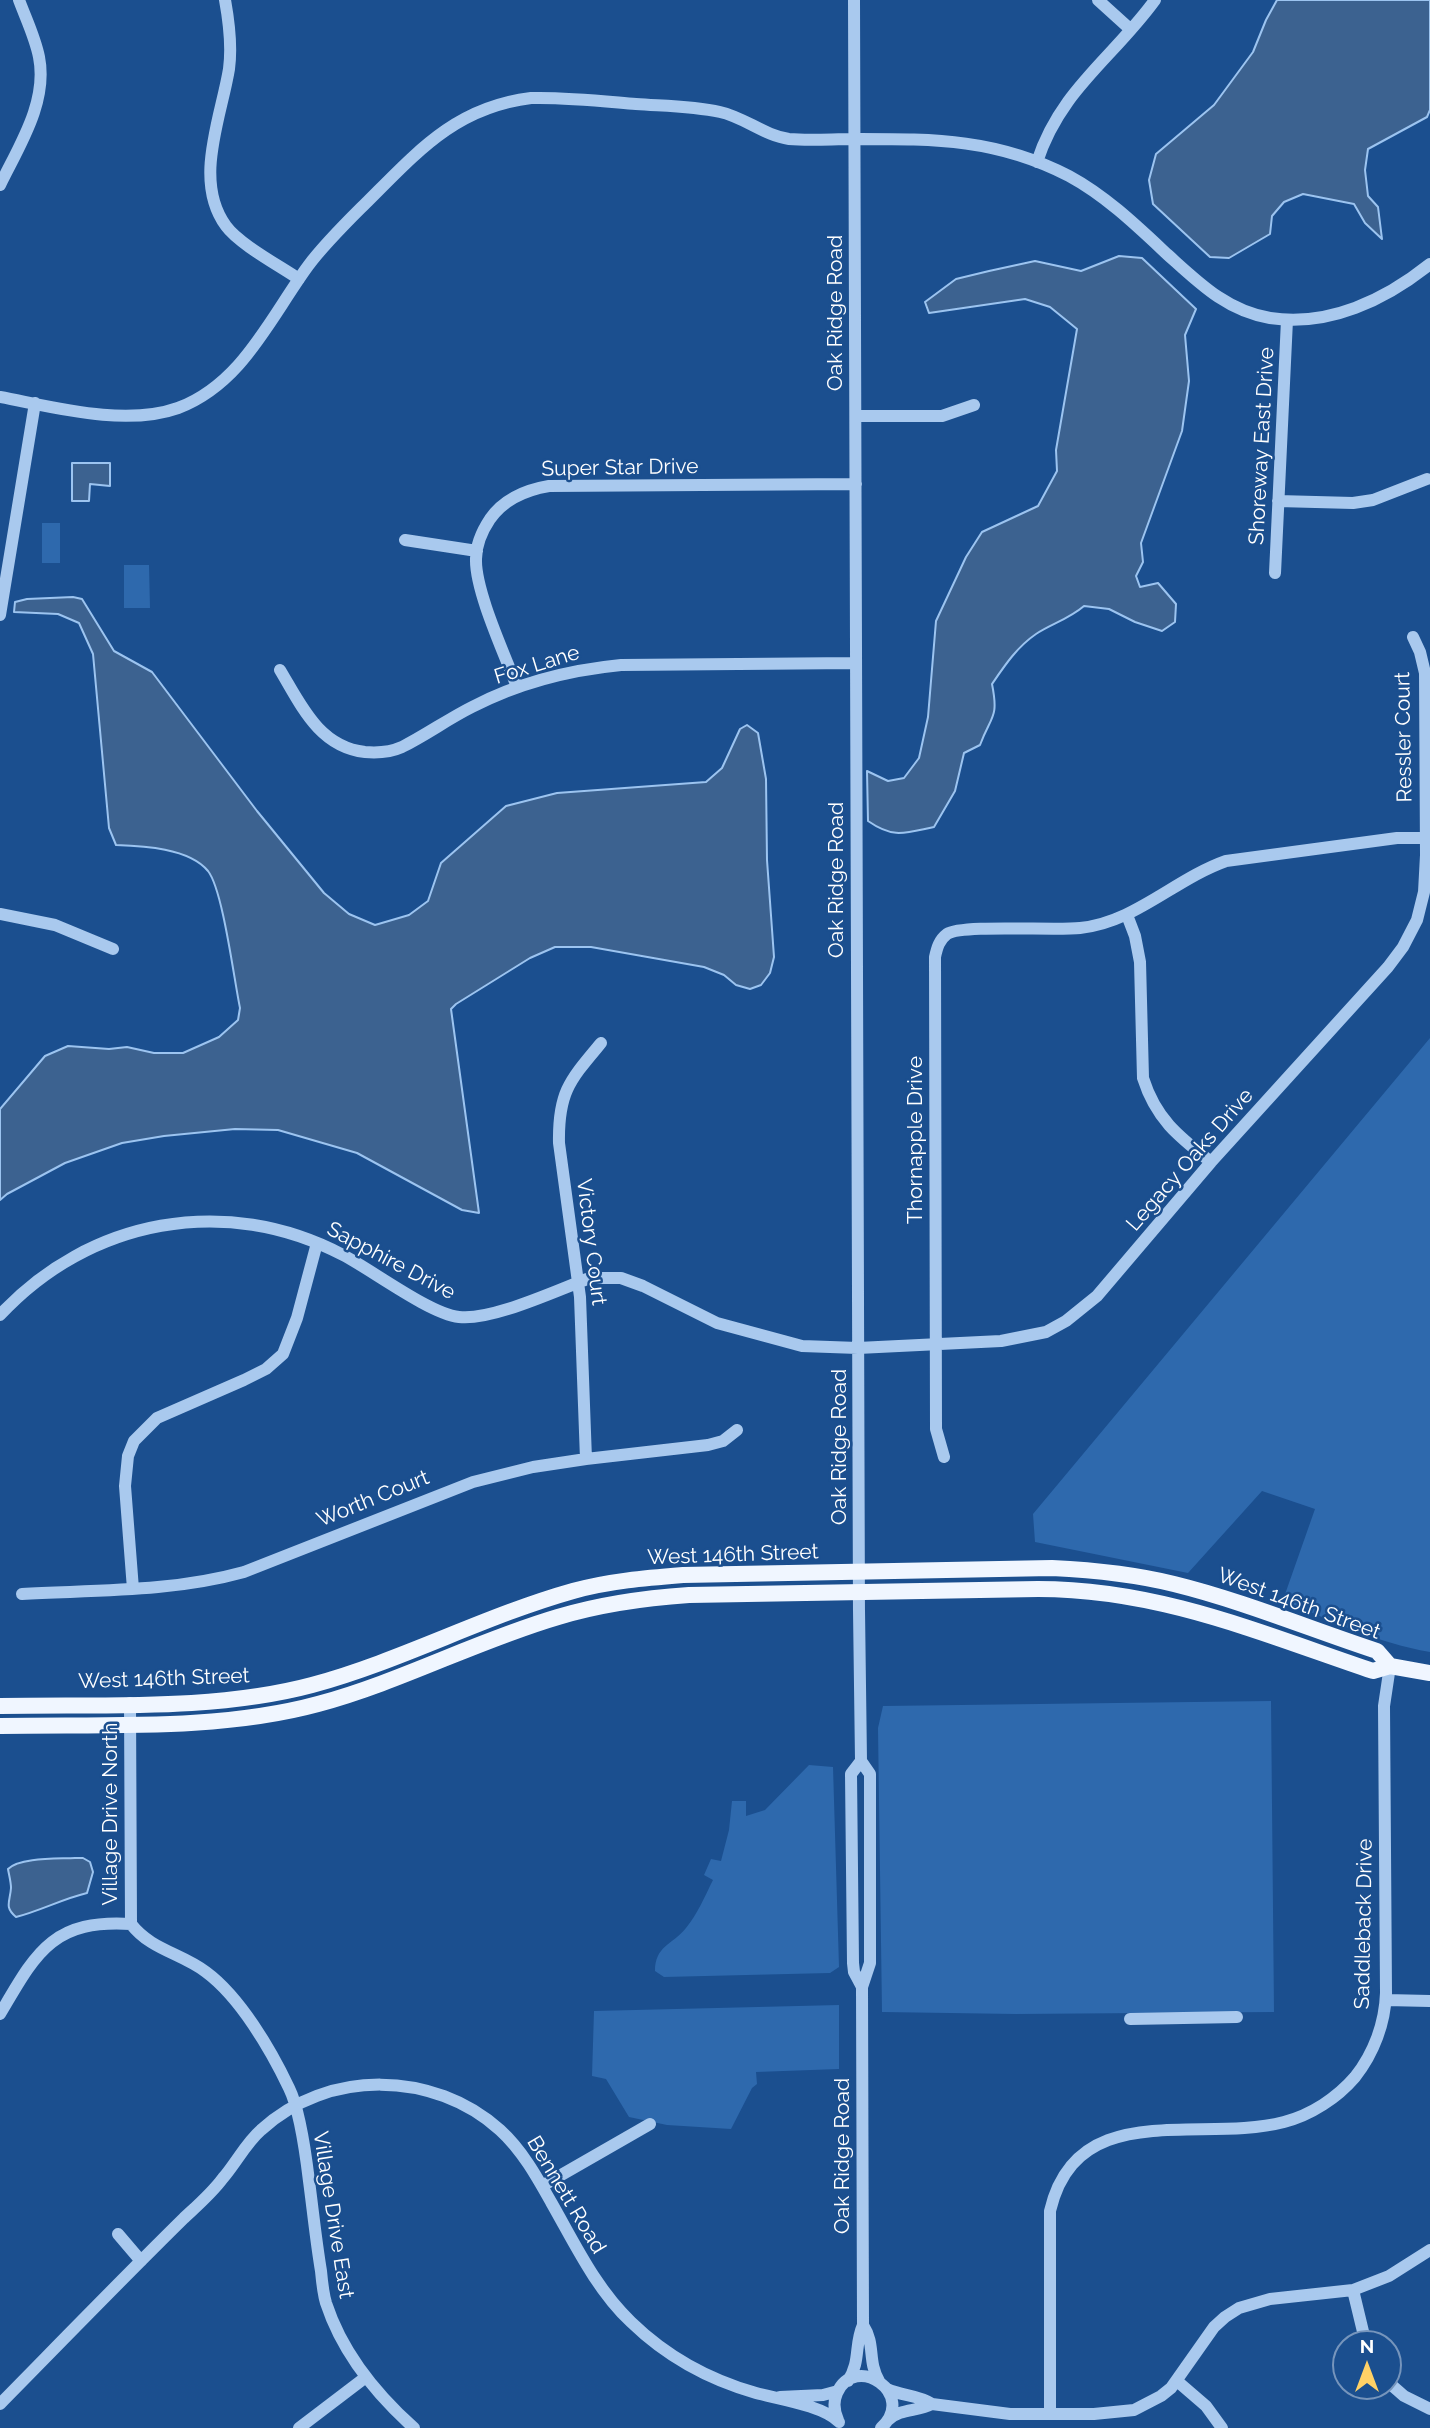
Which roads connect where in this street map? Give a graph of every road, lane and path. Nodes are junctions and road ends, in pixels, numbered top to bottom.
1 (19, 0) edge
2 (225, 0) edge
3 (854, 0) edge
4 (1098, 0) edge
5 (1155, 0) edge
6 (1130, 29) junction
7 (855, 139) junction
8 (1037, 162) junction
9 (0, 185) edge
10 (1430, 264) edge
11 (299, 279) junction
12 (1287, 320) junction
13 (0, 397) edge
14 (35, 403) junction
15 (974, 405) dead end
16 (856, 416) junction
17 (1427, 479) dead end
18 (856, 484) junction
19 (1278, 501) junction
20 (405, 540) dead end
21 (477, 551) junction
22 (1275, 573) dead end
23 (0, 615) edge
24 (1413, 637) dead end
25 (856, 663) junction
26 (281, 670) dead end
27 (517, 687) junction
28 (1425, 838) junction
29 (0, 915) edge
30 (1127, 915) junction
31 (113, 949) dead end
32 (601, 1043) dead end
33 (1211, 1162) junction
34 (317, 1243) junction
35 (579, 1282) junction
36 (0, 1315) edge
37 (936, 1345) junction
38 (858, 1348) junction
39 (737, 1430) dead end
40 (944, 1457) dead end
41 (586, 1459) junction
42 (859, 1572) junction
43 (133, 1589) junction
44 (859, 1591) junction
45 (22, 1594) dead end
46 (1390, 1666) junction
47 (1430, 1673) edge
48 (130, 1703) junction
49 (0, 1706) edge
50 (130, 1723) junction
51 (0, 1726) edge
52 (861, 1761) junction
53 (131, 1924) junction
54 (862, 1987) junction
55 (1386, 2000) junction
56 (1430, 2001) edge
57 (0, 2014) edge
58 (1237, 2017) dead end
59 (1130, 2019) dead end
60 (297, 2105) junction
61 (650, 2124) dead end
62 (542, 2186) junction
63 (118, 2234) dead end
64 (1430, 2250) edge
65 (141, 2262) junction
66 (1353, 2290) junction
67 (863, 2325) junction
68 (1363, 2330) edge
69 (366, 2377) junction
70 (848, 2381) junction
71 (1177, 2381) junction
72 (883, 2385) junction
73 (838, 2391) junction
74 (1402, 2394) edge
75 (780, 2397) junction
76 (0, 2404) edge
77 (932, 2404) junction
78 (1430, 2409) edge
79 (1050, 2414) junction
80 (885, 2424) edge
81 (842, 2425) edge
82 (299, 2428) edge
83 (414, 2428) edge
84 (1222, 2428) edge

1 - 9 street
2 - 11 street
3 - 7 street, Oak Ridge Road
4 - 6 street
5 - 6 street
6 - 8 street
7 - 8 street
7 - 11 street
7 - 16 street, Oak Ridge Road
8 - 12 street
10 - 12 street
11 - 14 street
12 - 19 street, Shoreway East Drive
13 - 14 street
14 - 23 street
15 - 16 street
16 - 18 street, Oak Ridge Road
17 - 19 street
18 - 21 street, Super Star Drive
18 - 25 street, Oak Ridge Road
19 - 22 street, Shoreway East Drive
20 - 21 street
21 - 27 street, Super Star Drive
24 - 28 street, Ressler Court
25 - 27 street, Fox Lane
25 - 38 street, Oak Ridge Road
26 - 27 street, Fox Lane
28 - 30 street
28 - 33 street, Legacy Oaks Drive
29 - 31 street
30 - 33 street
30 - 37 street, Thornapple Drive
32 - 35 street, Victory Court
33 - 37 street, Legacy Oaks Drive
34 - 35 street, Sapphire Drive
34 - 36 street, Sapphire Drive
34 - 43 street
35 - 38 street, Sapphire Drive
35 - 41 street, Victory Court
37 - 38 street, Legacy Oaks Drive
37 - 40 street, Thornapple Drive
38 - 42 street, Oak Ridge Road
39 - 41 street, Worth Court
41 - 43 street, Worth Court
42 - 44 street, Oak Ridge Road
42 - 46 main road, West 146th Street
42 - 48 main road, West 146th Street
43 - 45 street, Worth Court
44 - 46 main road, West 146th Street
44 - 50 main road, West 146th Street
44 - 52 street, Oak Ridge Road
46 - 47 main road
46 - 55 street, Saddleback Drive
48 - 49 main road, West 146th Street
48 - 50 street, Village Drive North
50 - 51 main road, West 146th Street
50 - 53 street, Village Drive North
52 - 54 street, Oak Ridge Road
52 - 54 street, Oak Ridge Road
53 - 57 street
53 - 60 street, Village Drive North
54 - 67 street, Oak Ridge Road
55 - 56 street
55 - 79 street, Saddleback Drive
58 - 59 street
60 - 62 street, Bennett Road
60 - 65 street, Bennett Road
60 - 69 street, Village Drive East
61 - 62 street
62 - 75 street, Bennett Road
63 - 65 street
64 - 66 street
65 - 76 street, Bennett Road
66 - 68 street
66 - 71 street
67 - 70 street, Oak Ridge Road
67 - 72 street, Oak Ridge Road
69 - 82 street
69 - 83 street, Village Drive East
70 - 72 street
70 - 73 street
71 - 79 street
71 - 84 street
72 - 77 street
72 - 80 street, Oak Ridge Road
73 - 75 street, Bennett Road
73 - 81 street
74 - 78 street
75 - 81 street, Bennett Road
77 - 79 street
77 - 80 street

